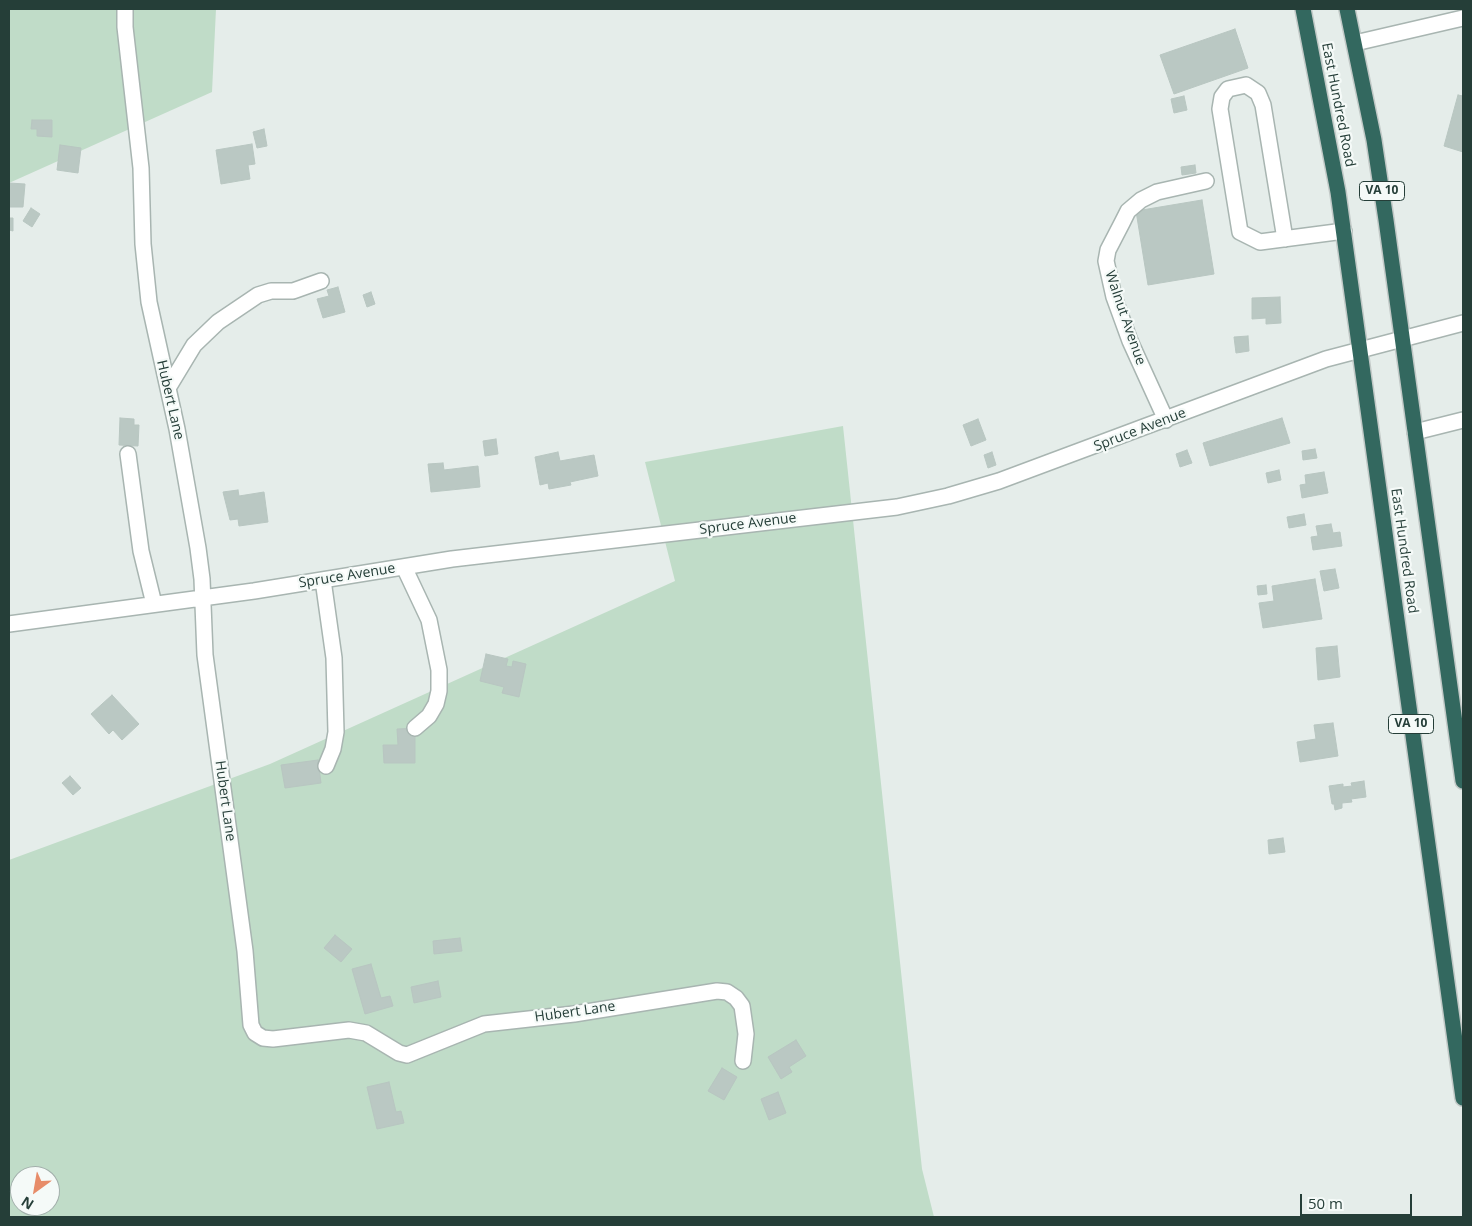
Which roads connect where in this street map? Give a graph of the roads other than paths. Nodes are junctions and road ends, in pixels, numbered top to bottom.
1 (125, 9) edge
2 (1303, 9) edge
3 (1347, 9) edge
4 (1463, 18) edge
5 (1355, 43) junction
6 (1206, 181) dead end
7 (1344, 231) junction
8 (1285, 239) junction
9 (320, 281) dead end
10 (1463, 323) edge
11 (1403, 340) junction
12 (1360, 349) junction
13 (168, 388) junction
14 (1166, 420) junction
15 (1463, 420) edge
16 (1415, 432) junction
17 (128, 454) dead end
18 (404, 567) junction
19 (323, 580) junction
20 (202, 598) junction
21 (154, 604) junction
22 (9, 624) edge
23 (414, 728) dead end
24 (326, 766) dead end
25 (1463, 781) edge
26 (1458, 1021) edge
27 (743, 1061) dead end
28 (1463, 1098) edge

1 - 13 street, Hubert Lane
2 - 7 highway, East Hundred Road / VA 10
3 - 5 highway, East Hundred Road / VA 10
4 - 5 street
5 - 11 highway, East Hundred Road / VA 10
6 - 14 street, Walnut Avenue
7 - 8 street
7 - 12 highway, East Hundred Road / VA 10
8 - 8 street
9 - 13 street
10 - 11 street, Spruce Avenue
11 - 12 street, Spruce Avenue
11 - 16 highway, East Hundred Road / VA 10
12 - 14 street, Spruce Avenue
12 - 26 highway, East Hundred Road / VA 10
13 - 20 street, Hubert Lane
14 - 18 street, Spruce Avenue
15 - 16 street
16 - 25 highway, East Hundred Road / VA 10
17 - 21 street
18 - 19 street, Spruce Avenue
18 - 23 street
19 - 20 street, Spruce Avenue
19 - 24 street
20 - 21 street, Spruce Avenue
20 - 27 street, Hubert Lane
21 - 22 street, Spruce Avenue
26 - 28 highway, East Hundred Road / VA 10

